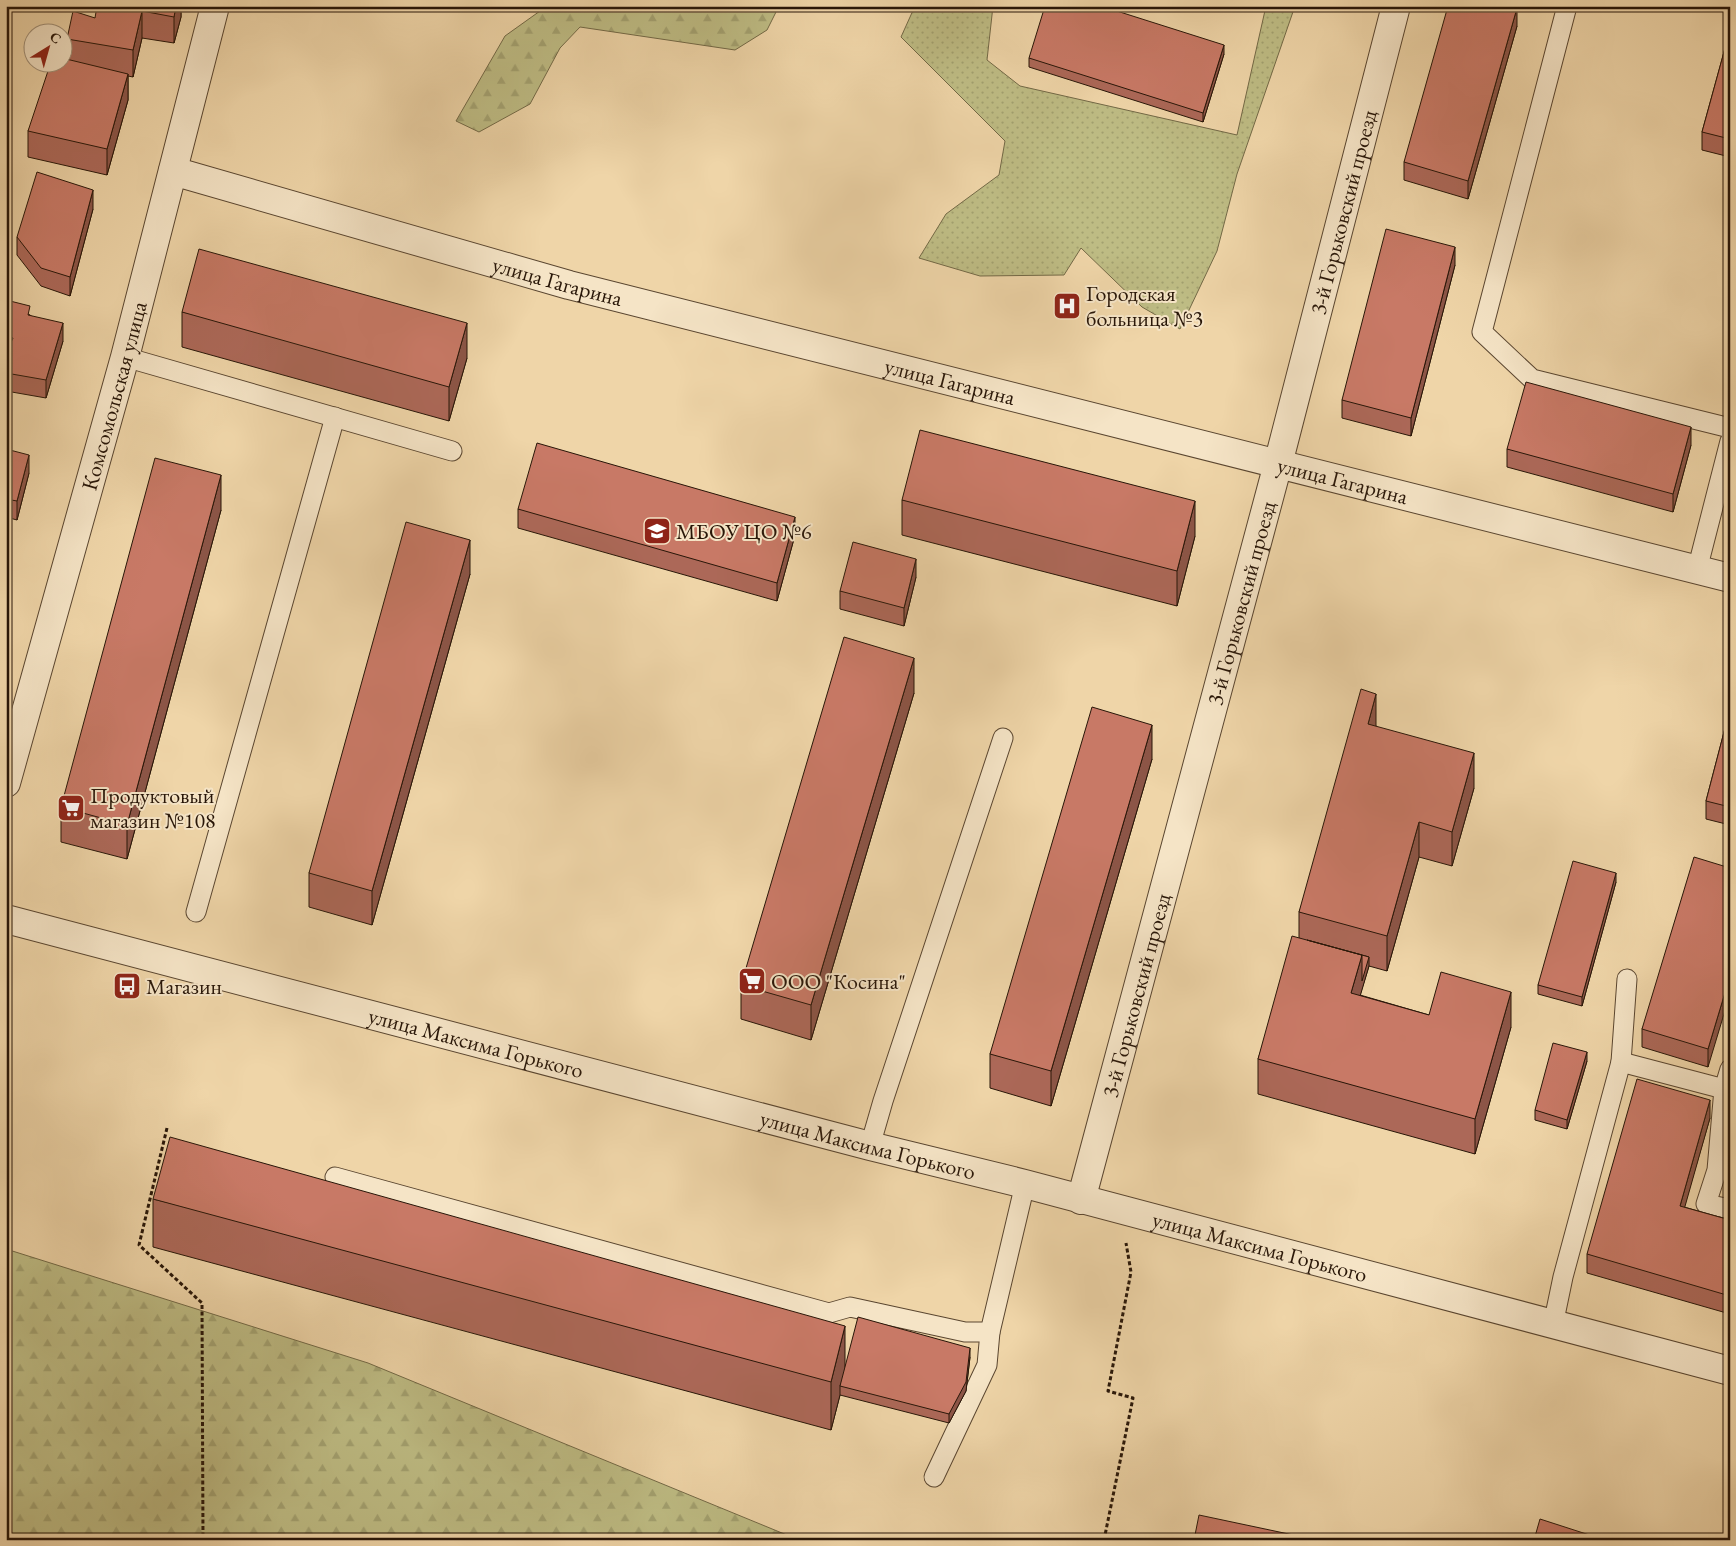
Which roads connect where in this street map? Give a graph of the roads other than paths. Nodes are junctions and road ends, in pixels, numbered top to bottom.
1 (215, 6) edge
2 (1396, 6) edge
3 (1567, 6) edge
4 (173, 171) junction
5 (125, 357) junction
6 (335, 418) junction
7 (1730, 428) edge
8 (1730, 442) edge
9 (452, 451) dead end
10 (1278, 464) junction
11 (1697, 570) junction
12 (1730, 578) edge
13 (1003, 738) dead end
14 (6, 783) edge
15 (196, 912) dead end
16 (6, 919) edge
17 (1627, 979) dead end
18 (1621, 1062) junction
19 (1730, 1070) edge
20 (1724, 1090) junction
21 (870, 1146) junction
22 (335, 1178) dead end
23 (1025, 1184) junction
24 (1081, 1200) junction
25 (1730, 1209) edge
26 (1553, 1325) junction
27 (990, 1332) junction
28 (1730, 1371) edge
29 (934, 1477) dead end

1 - 4 street, Комсомольская улица
2 - 10 street, 3-й Горьковский проезд
3 - 7 lane
4 - 5 street, Комсомольская улица
4 - 10 street, улица Гагарина
5 - 6 lane
5 - 14 street, Комсомольская улица
6 - 9 lane
6 - 15 lane
8 - 11 lane
10 - 11 street, улица Гагарина
10 - 24 street, 3-й Горьковский проезд
11 - 12 street, улица Гагарина
13 - 21 lane
16 - 21 street, улица Максима Горького
17 - 18 lane
18 - 20 lane
18 - 26 lane
19 - 20 lane
20 - 25 lane
21 - 23 street, улица Максима Горького
22 - 27 lane
23 - 24 street, улица Максима Горького
23 - 27 lane
24 - 26 street, улица Максима Горького
26 - 28 street, улица Максима Горького
27 - 29 lane

